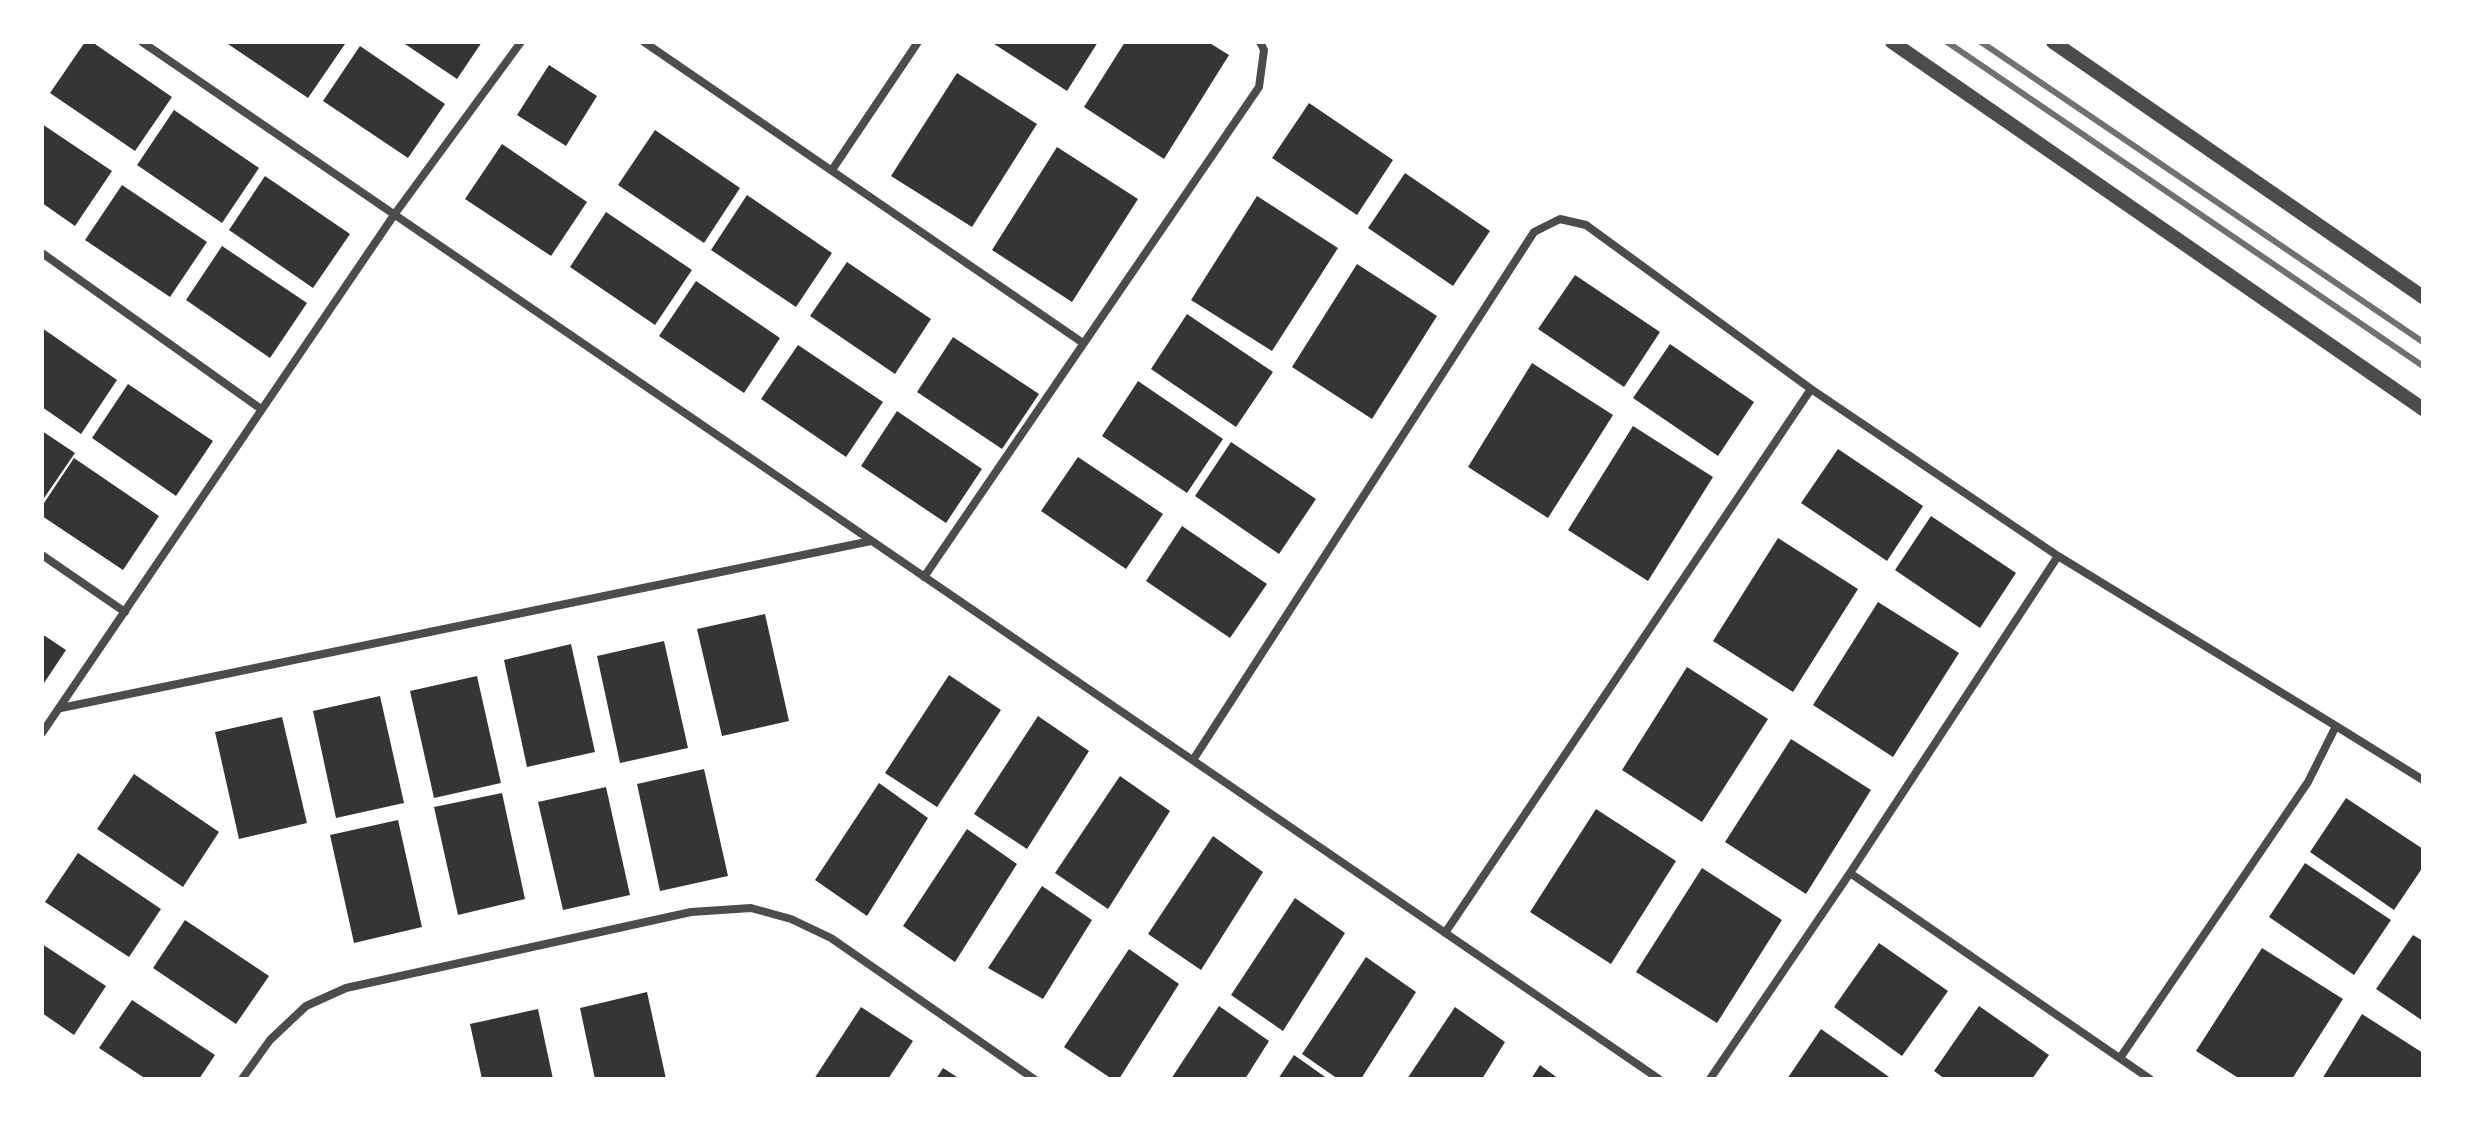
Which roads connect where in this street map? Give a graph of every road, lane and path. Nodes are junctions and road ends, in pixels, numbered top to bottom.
1 (142, 42) edge
2 (521, 42) edge
3 (644, 42) edge
4 (918, 42) edge
5 (1260, 42) edge
6 (1892, 42) edge
7 (2053, 42) edge
8 (832, 170) junction
9 (394, 215) junction
10 (42, 253) edge
11 (2423, 297) edge
12 (1083, 343) junction
13 (1811, 389) junction
14 (261, 409) junction
15 (2423, 409) edge
16 (871, 541) junction
17 (42, 555) edge
18 (2058, 556) junction
19 (924, 577) junction
20 (125, 612) junction
21 (60, 708) junction
22 (2336, 726) junction
23 (42, 733) edge
24 (1193, 760) junction
25 (2423, 780) edge
26 (1850, 873) junction
27 (1445, 933) junction
28 (2120, 1058) junction
29 (242, 1079) edge
30 (1034, 1079) edge
31 (1659, 1079) edge
32 (1710, 1079) edge
33 (2150, 1079) edge

1 - 9 street
2 - 9 street
3 - 8 street
4 - 8 street
5 - 12 street
6 - 15 street
7 - 11 street
8 - 12 street
9 - 14 street
9 - 16 street
10 - 14 street
12 - 19 street
13 - 18 street
13 - 24 street
13 - 27 street
14 - 20 street
16 - 19 street
16 - 21 street
17 - 20 street
18 - 22 street
18 - 26 street
19 - 24 street
20 - 21 street
21 - 23 street
22 - 25 street
22 - 28 street
24 - 27 street
26 - 28 street
26 - 32 street
27 - 31 street
28 - 33 street
29 - 30 street

